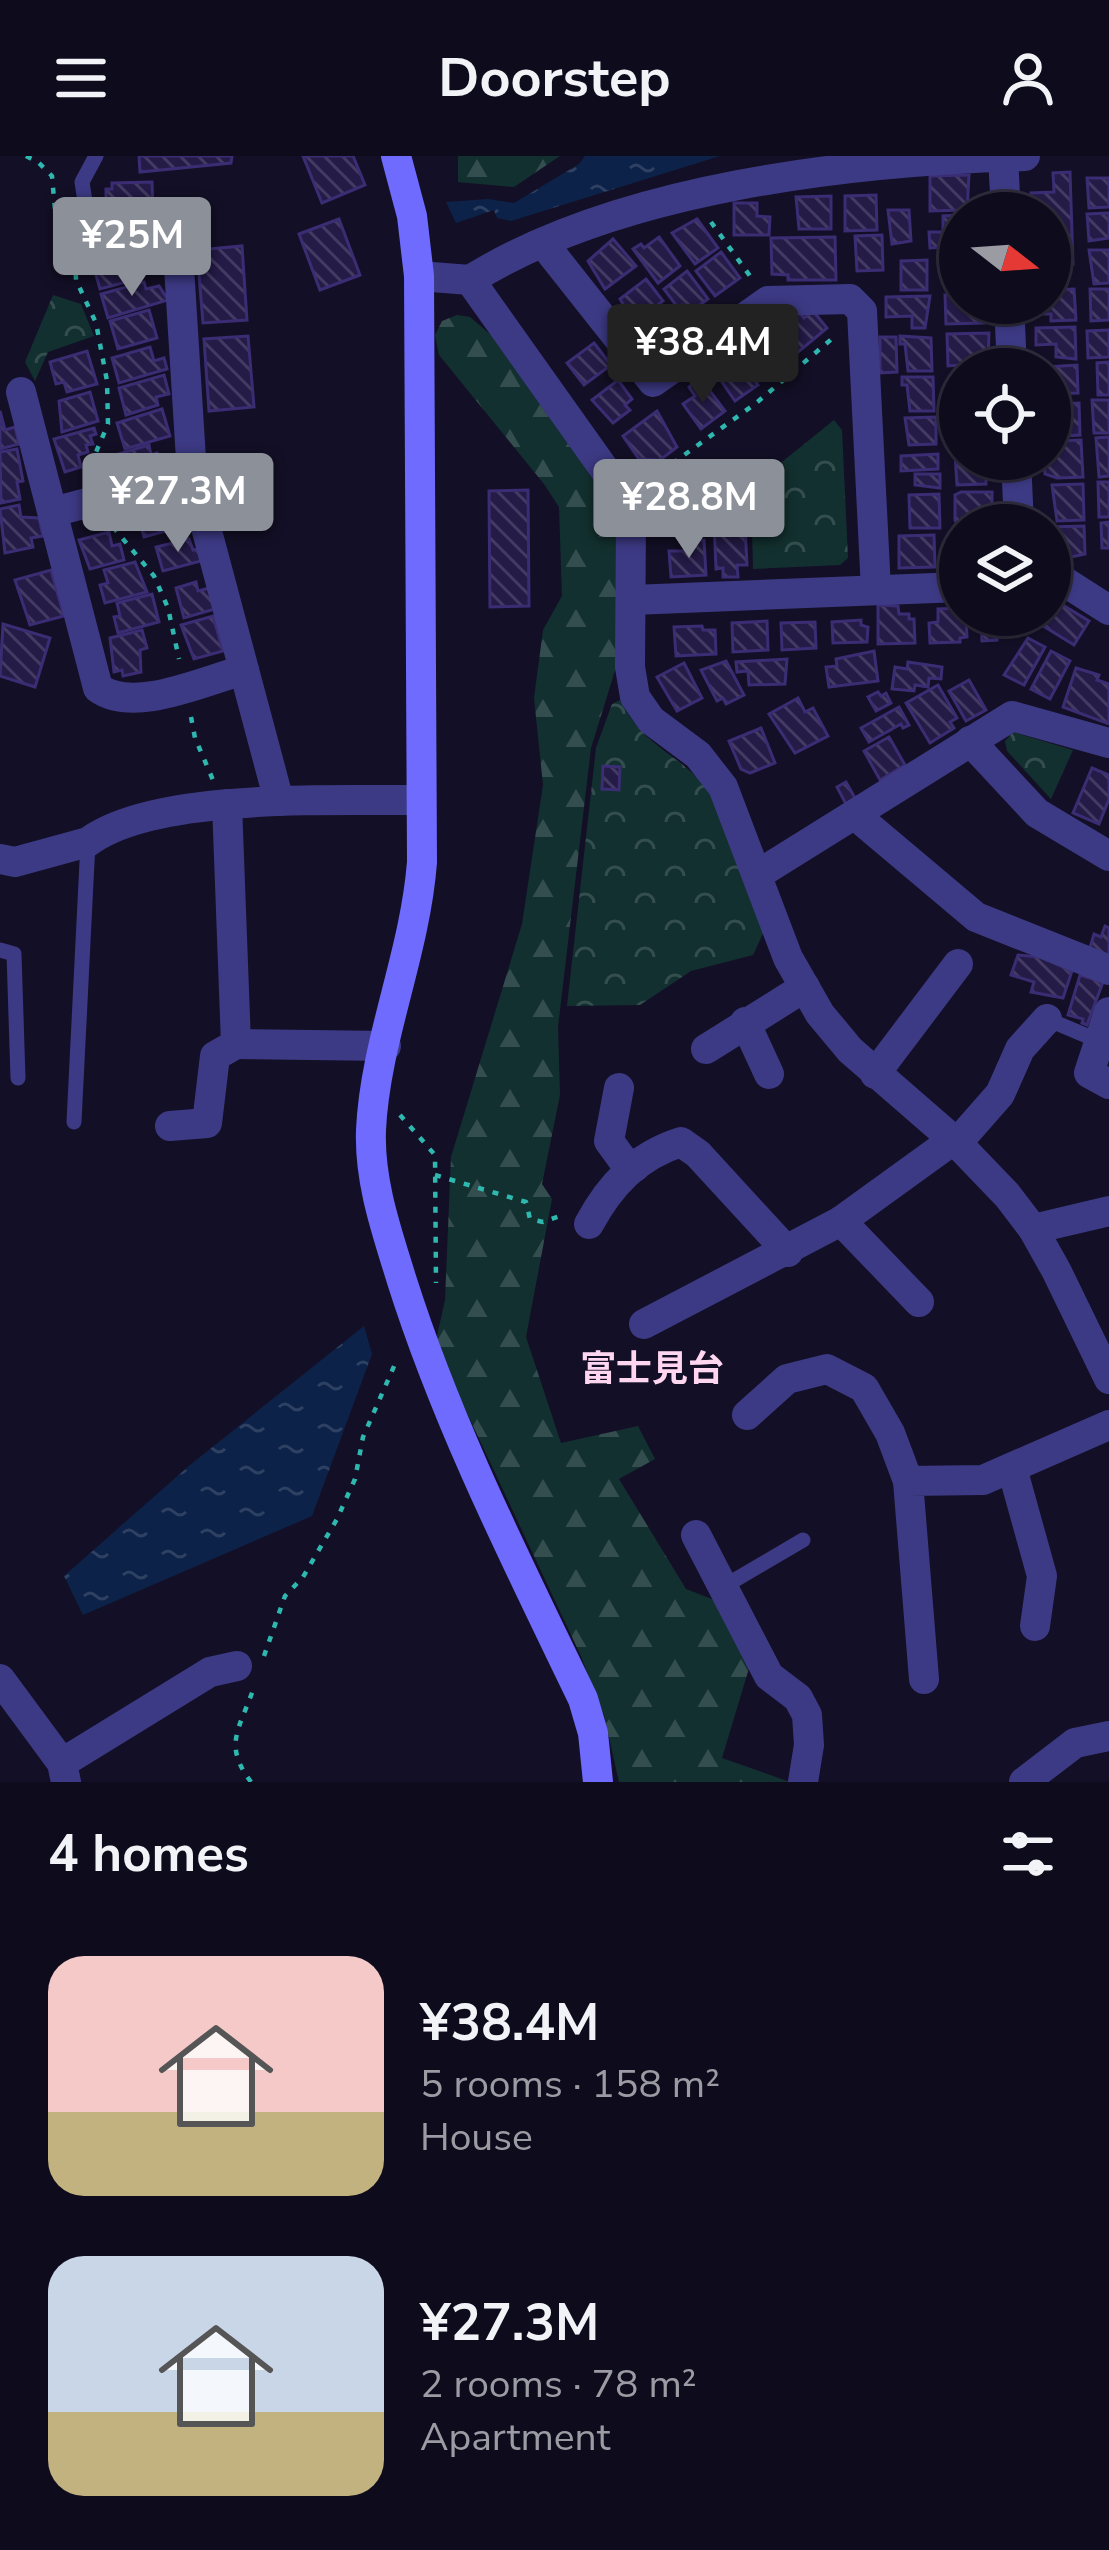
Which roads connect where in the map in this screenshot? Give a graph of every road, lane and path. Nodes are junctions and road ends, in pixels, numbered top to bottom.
1 (96, 156) edge
2 (396, 156) edge
3 (1025, 156) edge
4 (1003, 157) edge
5 (808, 164) edge
6 (1005, 192) edge
7 (693, 198) junction
8 (176, 219) dead end
9 (89, 227) dead end
10 (543, 243) junction
11 (419, 276) junction
12 (470, 280) junction
13 (768, 301) junction
14 (862, 311) junction
15 (22, 392) dead end
16 (192, 476) junction
17 (639, 487) dead end
18 (52, 512) junction
19 (1071, 585) edge
20 (939, 588) edge
21 (876, 590) junction
22 (632, 600) junction
23 (1109, 610) edge
24 (244, 670) junction
25 (970, 741) junction
26 (1109, 742) edge
27 (421, 800) junction
28 (279, 801) junction
29 (227, 804) junction
30 (855, 815) junction
31 (88, 842) junction
32 (1109, 856) edge
33 (0, 860) edge
34 (757, 875) junction
35 (0, 950) edge
36 (958, 964) dead end
37 (1109, 970) edge
38 (805, 987) junction
39 (1047, 1019) joint
40 (745, 1022) junction
41 (1104, 1027) edge
42 (236, 1044) junction
43 (386, 1046) junction
44 (706, 1049) dead end
45 (770, 1073) dead end
46 (875, 1074) junction
47 (18, 1078) dead end
48 (1109, 1084) edge
49 (620, 1088) dead end
50 (392, 1105) dead end
51 (74, 1122) dead end
52 (170, 1126) dead end
53 (955, 1142) junction
54 (635, 1166) junction
55 (435, 1175) junction
56 (522, 1201) dead end
57 (1109, 1211) edge
58 (841, 1221) junction
59 (589, 1224) dead end
60 (1033, 1229) junction
61 (788, 1252) junction
62 (919, 1302) dead end
63 (644, 1324) dead end
64 (419, 1335) junction
65 (1109, 1379) edge
66 (747, 1415) dead end
67 (1109, 1425) edge
68 (1012, 1468) junction
69 (908, 1480) junction
70 (696, 1535) dead end
71 (803, 1540) dead end
72 (723, 1587) junction
73 (1035, 1626) dead end
74 (250, 1674) junction
75 (0, 1679) edge
76 (924, 1679) dead end
77 (1109, 1736) edge
78 (64, 1773) edge
79 (251, 1782) edge
80 (598, 1782) edge
81 (803, 1782) edge
82 (1024, 1782) edge

1 - 9 lane
2 - 11 street
3 - 4 street
4 - 5 street
4 - 6 street
5 - 7 street
7 - 10 street
7 - 13 path
8 - 16 street
10 - 12 street
10 - 13 street
11 - 12 street
11 - 27 street
12 - 22 street
13 - 14 street
14 - 17 path
14 - 21 street
15 - 18 street
16 - 18 street
16 - 24 street
18 - 24 street
19 - 23 street
20 - 21 street
21 - 22 street
22 - 34 street
24 - 28 street
25 - 26 street
25 - 30 street
25 - 32 street
27 - 28 street
27 - 43 street
28 - 29 street
29 - 31 street
29 - 42 street
30 - 34 street
30 - 37 street
31 - 33 street
31 - 51 lane
34 - 38 street
35 - 47 lane
36 - 46 street
38 - 40 street
38 - 46 street
39 - 41 lane
39 - 53 street
40 - 44 street
40 - 45 street
41 - 48 street
42 - 43 street
42 - 52 street
43 - 64 street
46 - 53 street
49 - 54 street
50 - 55 path
53 - 58 street
53 - 60 street
54 - 59 street
54 - 61 street
55 - 56 path
55 - 64 path
57 - 60 street
58 - 61 street
58 - 62 street
60 - 65 street
61 - 63 street
64 - 74 path
64 - 80 street
66 - 69 street
67 - 68 street
68 - 69 street
68 - 73 street
69 - 76 street
70 - 72 street
71 - 72 lane
72 - 81 street
74 - 78 street
74 - 79 path
75 - 78 street
77 - 82 street

